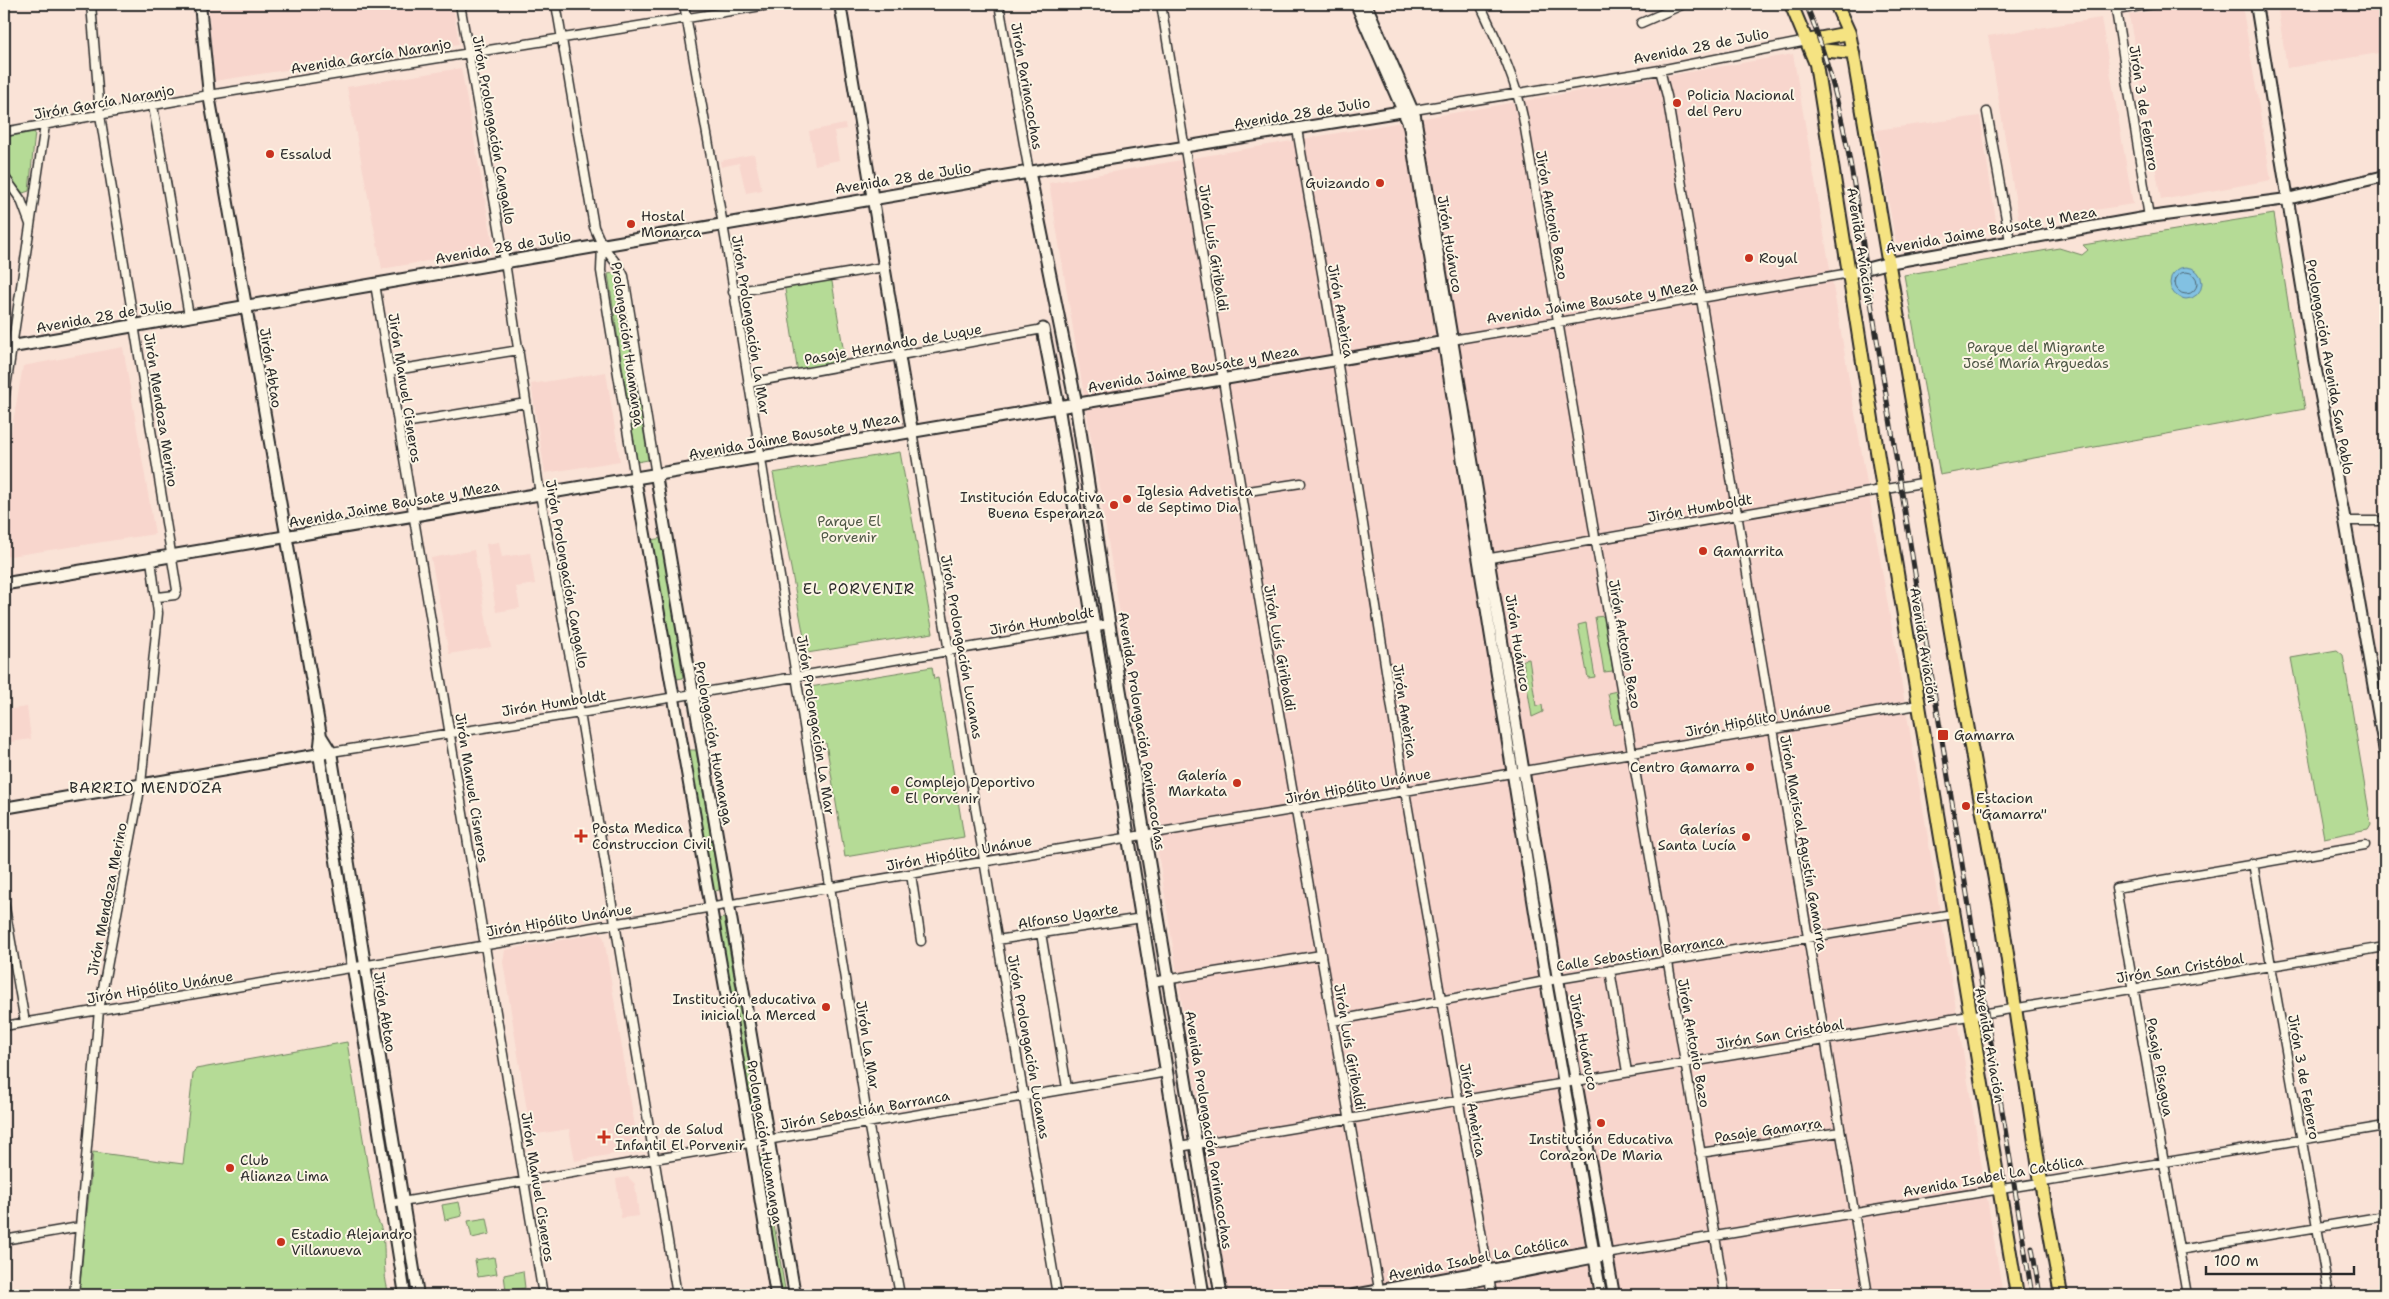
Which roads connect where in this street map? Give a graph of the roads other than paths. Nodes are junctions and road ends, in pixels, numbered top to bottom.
1 (90, 4) edge
2 (200, 4) edge
3 (460, 4) edge
4 (556, 4) edge
5 (684, 4) edge
6 (774, 4) edge
7 (840, 4) edge
8 (1000, 4) edge
9 (1161, 4) edge
10 (1356, 4) edge
11 (1366, 4) edge
12 (1480, 4) edge
13 (1684, 4) edge
14 (1791, 4) edge
15 (1836, 4) edge
16 (2153, 4) edge
17 (2256, 4) edge
18 (2115, 7) edge
19 (686, 18) junction
20 (1641, 23) dead end
21 (1849, 33) junction
22 (562, 38) junction
23 (1807, 40) junction
24 (468, 53) junction
25 (1853, 53) junction
26 (1660, 70) junction
27 (1518, 93) junction
28 (209, 95) junction
29 (153, 106) junction
30 (1409, 110) junction
31 (1988, 112) dead end
32 (100, 115) junction
33 (45, 125) junction
34 (1297, 130) junction
35 (4, 132) edge
36 (1185, 148) junction
37 (1029, 172) junction
38 (4, 176) edge
39 (2385, 176) edge
40 (872, 198) junction
41 (2287, 199) junction
42 (2149, 217) junction
43 (722, 224) junction
44 (31, 228) junction
45 (2010, 241) junction
46 (602, 245) junction
47 (505, 262) junction
48 (1888, 263) junction
49 (884, 267) junction
50 (1850, 273) junction
51 (374, 284) junction
52 (733, 292) junction
53 (1701, 299) junction
54 (246, 306) junction
55 (189, 316) junction
56 (1558, 322) junction
57 (135, 326) junction
58 (1043, 329) joint
59 (1448, 341) junction
60 (8, 347) edge
61 (518, 350) junction
62 (899, 356) junction
63 (1337, 359) junction
64 (389, 371) junction
65 (1222, 379) junction
66 (748, 383) junction
67 (4, 401) edge
68 (526, 403) junction
69 (1076, 404) junction
70 (1058, 406) junction
71 (398, 424) junction
72 (912, 431) junction
73 (760, 457) junction
74 (656, 474) junction
75 (635, 478) junction
76 (1927, 482) junction
77 (1301, 484) dead end
78 (1883, 489) junction
79 (1242, 492) junction
80 (540, 494) junction
81 (1737, 515) junction
82 (413, 516) junction
83 (2345, 521) junction
84 (2385, 521) edge
85 (285, 537) junction
86 (1595, 540) junction
87 (172, 556) junction
88 (1490, 558) junction
89 (151, 560) junction
90 (1478, 561) junction
91 (4, 584) edge
92 (158, 597) junction
93 (1109, 624) junction
94 (1094, 626) junction
95 (949, 651) junction
96 (796, 677) junction
97 (692, 694) junction
98 (674, 697) junction
99 (1918, 705) junction
100 (580, 713) junction
101 (1773, 729) junction
102 (2384, 733) edge
103 (450, 734) junction
104 (321, 736) junction
105 (331, 752) junction
106 (2385, 752) edge
107 (1631, 753) junction
108 (320, 754) junction
109 (1525, 771) junction
110 (1512, 773) junction
111 (141, 784) junction
112 (1405, 791) junction
113 (4, 808) edge
114 (1296, 809) junction
115 (1144, 835) junction
116 (1129, 837) junction
117 (2365, 845) dead end
118 (984, 862) junction
119 (2252, 863) junction
120 (911, 874) junction
121 (830, 888) junction
122 (4, 902) edge
123 (728, 904) junction
124 (710, 907) junction
125 (1953, 914) junction
126 (1142, 918) junction
127 (615, 923) junction
128 (1041, 933) junction
129 (1808, 938) junction
130 (998, 940) junction
131 (921, 941) dead end
132 (485, 945) junction
133 (2385, 947) edge
134 (1321, 955) junction
135 (1667, 961) junction
136 (358, 966) junction
137 (2272, 966) junction
138 (1610, 970) junction
139 (1558, 979) junction
140 (1169, 980) junction
141 (1546, 981) junction
142 (1152, 982) junction
143 (2133, 989) junction
144 (1441, 1000) junction
145 (2015, 1008) junction
146 (99, 1010) junction
147 (1970, 1016) junction
148 (1332, 1021) junction
149 (25, 1022) junction
150 (4, 1026) edge
151 (1825, 1040) junction
152 (1684, 1063) junction
153 (1167, 1072) junction
154 (1627, 1072) junction
155 (1577, 1080) junction
156 (1565, 1083) junction
157 (1067, 1088) junction
158 (1024, 1096) junction
159 (1458, 1100) junction
160 (1350, 1118) junction
161 (868, 1122) junction
162 (2385, 1126) edge
163 (1840, 1132) junction
164 (769, 1139) junction
165 (2302, 1139) junction
166 (751, 1142) junction
167 (1196, 1144) junction
168 (1179, 1147) junction
169 (1700, 1153) junction
170 (652, 1159) junction
171 (2164, 1162) junction
172 (524, 1181) junction
173 (2041, 1182) junction
174 (2000, 1189) junction
175 (403, 1201) junction
176 (390, 1204) junction
177 (1854, 1213) junction
178 (2385, 1216) edge
179 (79, 1228) junction
180 (2317, 1228) junction
181 (1714, 1237) junction
182 (4, 1240) edge
183 (2179, 1250) junction
184 (1606, 1254) junction
185 (1595, 1255) junction
186 (1489, 1275) junction
187 (1380, 1293) edge
188 (74, 1295) edge
189 (405, 1295) edge
190 (418, 1295) edge
191 (543, 1295) edge
192 (677, 1295) edge
193 (776, 1295) edge
194 (795, 1295) edge
195 (900, 1295) edge
196 (1057, 1295) edge
197 (1203, 1295) edge
198 (1221, 1295) edge
199 (1354, 1295) edge
200 (1405, 1295) edge
201 (1492, 1295) edge
202 (1601, 1295) edge
203 (1614, 1295) edge
204 (1724, 1295) edge
205 (1868, 1295) edge
206 (2016, 1295) edge
207 (2061, 1295) edge
208 (2187, 1295) edge
209 (2329, 1295) edge

1 - 32 street, Jirón Mendoza Merino
2 - 28 street, Jirón Abtao
3 - 24 street, Jirón Prolongación Cangallo
4 - 22 street
5 - 19 street, Jirón Prolongación La Mar
6 - 19 street, Avenida García Naranjo
7 - 40 street, Jirón Prolongación Lucanas
8 - 37 street, Jirón Parinacochas
9 - 36 street, Jirón Luís Giribaldi
10 - 30 street, Jirón Huánuco
11 - 30 street, Jirón Huánuco
12 - 27 street, Jirón Antonio Bazo
13 - 20 street
14 - 23 main road, Avenida Aviación
15 - 21 main road, Avenida Aviación
16 - 18 street
17 - 41 street, Prolongación Avenida San Pablo
18 - 42 street, Jirón 3 de Febrero
19 - 22 street, Avenida García Naranjo
19 - 43 street, Jirón Prolongación La Mar
21 - 23 main road, Avenida 28 de Julio
21 - 25 main road, Avenida Aviación
22 - 24 street, Avenida García Naranjo
22 - 46 street
23 - 25 main road
23 - 26 street, Avenida 28 de Julio
23 - 50 main road, Avenida Aviación
24 - 28 street, Avenida García Naranjo
24 - 47 street, Jirón Prolongación Cangallo
25 - 48 main road, Avenida Aviación
26 - 27 street, Avenida 28 de Julio
26 - 53 street, Jirón Mariscal Agustín Gamarra
27 - 30 street, Avenida 28 de Julio
27 - 56 street, Jirón Antonio Bazo
28 - 29 street, Jirón García Naranjo
28 - 54 street, Jirón Abtao
29 - 32 street, Jirón García Naranjo
29 - 55 street
30 - 34 street, Avenida 28 de Julio
30 - 59 street, Jirón Huánuco
31 - 45 street
32 - 33 street, Jirón García Naranjo
32 - 57 street, Jirón Mendoza Merino
33 - 35 street, Jirón García Naranjo
33 - 44 street
34 - 36 street, Avenida 28 de Julio
34 - 63 street, Jirón Amèrica
36 - 37 street, Avenida 28 de Julio
36 - 65 street, Jirón Luís Giribaldi
37 - 40 main road, Avenida 28 de Julio
37 - 69 main road, Avenida Prolongación Parinacochas
38 - 44 street
39 - 41 street, Avenida Jaime Bausate y Meza
40 - 43 main road, Avenida 28 de Julio
40 - 49 street, Jirón Prolongación Lucanas
41 - 42 street, Avenida Jaime Bausate y Meza
41 - 83 street, Prolongación Avenida San Pablo
42 - 45 street, Avenida Jaime Bausate y Meza
43 - 46 main road, Avenida 28 de Julio
43 - 52 street, Jirón Prolongación La Mar
44 - 60 street
45 - 48 street, Avenida Jaime Bausate y Meza
46 - 47 main road, Avenida 28 de Julio
46 - 74 street, Prolongación Huamanga
46 - 75 street, Prolongación Huamanga
47 - 51 main road, Avenida 28 de Julio
47 - 61 street, Jirón Prolongación Cangallo
48 - 50 street, Avenida Jaime Bausate y Meza
48 - 76 main road, Avenida Aviación
49 - 52 street
49 - 62 street, Jirón Prolongación Lucanas
50 - 53 street, Avenida Jaime Bausate y Meza
50 - 78 main road, Avenida Aviación
51 - 54 main road, Avenida 28 de Julio
51 - 64 street, Jirón Manuel Cisneros
52 - 66 street, Jirón Prolongación La Mar
53 - 56 street, Avenida Jaime Bausate y Meza
53 - 81 street, Jirón Mariscal Agustín Gamarra
54 - 55 main road, Avenida 28 de Julio
54 - 85 street, Jirón Abtao
55 - 57 main road, Avenida 28 de Julio
56 - 59 street, Avenida Jaime Bausate y Meza
56 - 86 street, Jirón Antonio Bazo
57 - 60 main road, Avenida 28 de Julio
57 - 87 street, Jirón Mendoza Merino
58 - 62 street, Pasaje Hernando de Luque
58 - 70 main road
59 - 63 street, Avenida Jaime Bausate y Meza
59 - 88 street, Jirón Huánuco
59 - 90 street, Jirón Huánuco
60 - 67 street
61 - 64 street
61 - 68 street, Jirón Prolongación Cangallo
62 - 66 street, Pasaje Hernando de Luque
62 - 72 street, Jirón Prolongación Lucanas
63 - 65 street, Avenida Jaime Bausate y Meza
63 - 112 street, Jirón Amèrica
64 - 71 street, Jirón Manuel Cisneros
65 - 69 street, Avenida Jaime Bausate y Meza
65 - 79 street, Jirón Luís Giribaldi
66 - 73 street, Jirón Prolongación La Mar
68 - 71 street
68 - 80 street, Jirón Prolongación Cangallo
69 - 70 main road, Avenida Jaime Bausate y Meza
69 - 93 main road, Avenida Prolongación Parinacochas
70 - 72 main road, Avenida Jaime Bausate y Meza
70 - 94 main road
71 - 82 street, Jirón Manuel Cisneros
72 - 73 main road, Avenida Jaime Bausate y Meza
72 - 95 street, Jirón Prolongación Lucanas
73 - 74 main road, Avenida Jaime Bausate y Meza
73 - 96 street, Jirón Prolongación La Mar
74 - 75 main road, Avenida Jaime Bausate y Meza
74 - 97 street, Prolongación Huamanga
75 - 80 main road, Avenida Jaime Bausate y Meza
75 - 98 street, Prolongación Huamanga
76 - 78 street, Jirón Humboldt
76 - 145 main road, Avenida Aviación
77 - 79 street
78 - 81 street, Jirón Humboldt
78 - 99 main road, Avenida Aviación
79 - 114 street, Jirón Luís Giribaldi
80 - 82 main road, Avenida Jaime Bausate y Meza
80 - 100 street, Jirón Prolongación Cangallo
81 - 86 street, Jirón Humboldt
81 - 101 street, Jirón Mariscal Agustín Gamarra
82 - 85 main road, Avenida Jaime Bausate y Meza
82 - 103 street, Jirón Manuel Cisneros
83 - 84 street
83 - 102 street, Prolongación Avenida San Pablo
85 - 87 main road, Avenida Jaime Bausate y Meza
85 - 104 street, Jirón Abtao
86 - 88 street, Jirón Humboldt
86 - 107 street, Jirón Antonio Bazo
87 - 89 main road, Avenida Jaime Bausate y Meza
87 - 92 street, Jirón Mendoza Merino
88 - 90 street, Jirón Humboldt
88 - 109 street, Jirón Huánuco
89 - 91 main road, Avenida Jaime Bausate y Meza
89 - 92 street, Jirón Mendoza Merino
90 - 110 street, Jirón Huánuco
92 - 111 street, Jirón Mendoza Merino
93 - 94 street, Jirón Humboldt
93 - 115 main road, Avenida Prolongación Parinacochas
94 - 95 street, Jirón Humboldt
94 - 116 main road
95 - 96 street, Jirón Humboldt
95 - 118 street, Jirón Prolongación Lucanas
96 - 97 street, Jirón Humboldt
96 - 121 street, Jirón Prolongación La Mar
97 - 98 street, Jirón Humboldt
97 - 123 street, Prolongación Huamanga
98 - 100 street, Jirón Humboldt
98 - 124 street, Prolongación Huamanga
99 - 101 street, Jirón Hipólito Unánue
99 - 125 main road, Avenida Aviación
100 - 103 street, Jirón Humboldt
100 - 127 street, Jirón Prolongación Cangallo
101 - 107 street, Jirón Hipólito Unánue
101 - 129 street, Jirón Mariscal Agustín Gamarra
102 - 106 street, Prolongación Avenida San Pablo
103 - 105 street, Jirón Humboldt
103 - 132 street, Jirón Manuel Cisneros
104 - 105 street, Jirón Abtao
104 - 108 street, Jirón Abtao
105 - 108 street, Jirón Humboldt
105 - 136 street, Jirón Abtao
107 - 109 street, Jirón Hipólito Unánue
107 - 135 street, Jirón Antonio Bazo
108 - 111 street, Jirón Humboldt
108 - 136 street, Jirón Abtao
109 - 110 street, Jirón Hipólito Unánue
109 - 139 street, Jirón Huánuco
110 - 112 street, Jirón Hipólito Unánue
110 - 141 street, Jirón Huánuco
111 - 113 street, Jirón Humboldt
111 - 146 street, Jirón Mendoza Merino
112 - 114 street, Jirón Hipólito Unánue
112 - 144 street, Jirón Amèrica
114 - 115 street, Jirón Hipólito Unánue
114 - 134 street, Jirón Luís Giribaldi
115 - 116 street, Jirón Hipólito Unánue
115 - 140 main road, Avenida Prolongación Parinacochas
116 - 118 street, Jirón Hipólito Unánue
116 - 126 main road
117 - 119 street
118 - 120 street, Jirón Hipólito Unánue
118 - 130 street, Jirón Prolongación Lucanas
119 - 137 street, Jirón 3 de Febrero
119 - 143 street, Pasaje Pisagua
120 - 121 street, Jirón Hipólito Unánue
120 - 131 street
121 - 123 street, Jirón Hipólito Unánue
121 - 161 street, Jirón La Mar
122 - 149 street
123 - 124 street, Jirón Hipólito Unánue
123 - 164 street, Prolongación Huamanga
124 - 127 street, Jirón Hipólito Unánue
124 - 166 street, Prolongación Huamanga
125 - 129 street, Calle Sebastian Barranca
125 - 147 main road, Avenida Aviación
126 - 128 street, Alfonso Ugarte
126 - 142 main road
127 - 132 street, Jirón Hipólito Unánue
127 - 170 street, Jirón Prolongación Cangallo
128 - 130 street, Alfonso Ugarte
128 - 157 street
129 - 135 street, Calle Sebastian Barranca
129 - 151 street, Jirón Mariscal Agustín Gamarra
130 - 158 street, Jirón Prolongación Lucanas
132 - 136 street, Jirón Hipólito Unánue
132 - 172 street, Jirón Manuel Cisneros
133 - 137 street, Jirón San Cristóbal
134 - 140 street
134 - 148 street, Jirón Luís Giribaldi
135 - 138 street, Calle Sebastian Barranca
135 - 152 street, Jirón Antonio Bazo
136 - 146 street, Jirón Hipólito Unánue
136 - 175 street, Jirón Abtao
136 - 176 street, Jirón Abtao
137 - 143 street, Jirón San Cristóbal
137 - 165 street, Jirón 3 de Febrero
138 - 139 street, Calle Sebastian Barranca
138 - 154 street
139 - 141 street, Calle Sebastian Barranca
139 - 155 street, Jirón Huánuco
140 - 142 street
140 - 167 main road, Avenida Prolongación Parinacochas
141 - 144 street, Calle Sebastian Barranca
141 - 156 street, Jirón Huánuco
142 - 153 main road
143 - 145 street, Jirón San Cristóbal
143 - 171 street, Pasaje Pisagua
144 - 148 street, Calle Sebastian Barranca
144 - 159 street, Jirón Amèrica
145 - 147 street, Jirón San Cristóbal
145 - 173 main road, Avenida Aviación
146 - 149 street, Jirón Hipólito Unánue
146 - 179 street, Jirón Mendoza Merino
147 - 151 street, Jirón San Cristóbal
147 - 174 main road, Avenida Aviación
148 - 160 street, Jirón Luís Giribaldi
149 - 150 street, Jirón Hipólito Unánue
151 - 152 street, Jirón San Cristóbal
151 - 163 street, Jirón Mariscal Agustín Gamarra
152 - 154 street, Jirón San Cristóbal
152 - 169 street, Jirón Antonio Bazo
153 - 157 street, Jirón Sebastián Barranca
153 - 168 main road
154 - 155 street, Jirón San Cristóbal
155 - 156 street, Jirón San Cristóbal
155 - 184 street, Jirón Huánuco
156 - 159 street, Jirón San Cristóbal
156 - 185 street, Jirón Huánuco
157 - 158 street, Jirón Sebastián Barranca
158 - 161 street, Jirón Sebastián Barranca
158 - 196 street, Jirón Prolongación Lucanas
159 - 160 street, Jirón San Cristóbal
159 - 186 street, Jirón Amèrica
160 - 167 street, Jirón San Cristóbal
160 - 187 street, Jirón Luís Giribaldi
161 - 164 street, Jirón Sebastián Barranca
161 - 195 street, Jirón La Mar
162 - 165 street, Avenida Isabel La Católica
163 - 169 street, Pasaje Gamarra
163 - 177 street, Jirón Mariscal Agustín Gamarra
164 - 166 street, Jirón Sebastián Barranca
164 - 194 street, Prolongación Huamanga
165 - 171 street, Avenida Isabel La Católica
165 - 180 street, Jirón 3 de Febrero
166 - 170 street, Jirón Sebastián Barranca
166 - 193 street, Prolongación Huamanga
167 - 168 street, Jirón San Cristóbal
167 - 198 main road, Avenida Prolongación Parinacochas
168 - 197 main road
169 - 181 street, Jirón Antonio Bazo
170 - 172 street, Jirón Sebastián Barranca
170 - 192 street, Jirón Prolongación Cangallo
171 - 173 street, Avenida Isabel La Católica
171 - 183 street, Pasaje Pisagua
172 - 175 street, Jirón Sebastián Barranca
172 - 191 street, Jirón Manuel Cisneros
173 - 174 street, Avenida Isabel La Católica
173 - 207 main road, Avenida Aviación
174 - 177 street, Avenida Isabel La Católica
174 - 206 main road, Avenida Aviación
175 - 176 street, Jirón Sebastián Barranca
175 - 190 street, Jirón Abtao
176 - 189 street, Jirón Abtao
177 - 181 street, Avenida Isabel La Católica
177 - 205 street, Jirón Mariscal Agustín Gamarra
178 - 180 street
179 - 182 street
179 - 188 street, Jirón Mendoza Merino
180 - 183 street
180 - 209 street, Jirón 3 de Febrero
181 - 184 street, Avenida Isabel La Católica
181 - 204 street, Jirón Antonio Bazo
183 - 208 street, Pasaje Pisagua
184 - 185 street, Avenida Isabel La Católica
184 - 203 street, Jirón Huánuco
185 - 186 street, Avenida Isabel La Católica
185 - 202 street, Jirón Huánuco
186 - 187 street, Avenida Isabel La Católica
186 - 200 street, Avenida Isabel La Católica
186 - 201 street, Jirón Amèrica
187 - 199 street, Avenida Isabel La Católica

